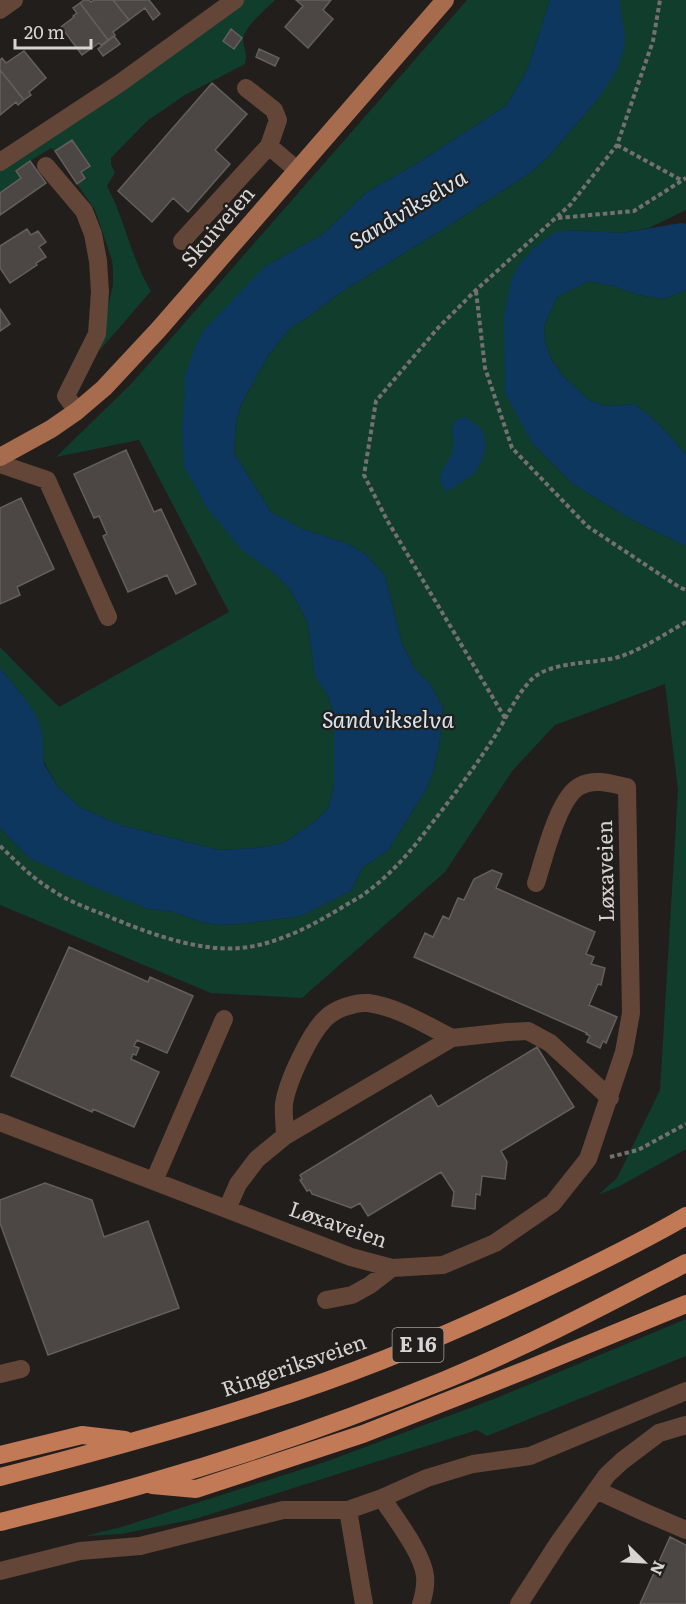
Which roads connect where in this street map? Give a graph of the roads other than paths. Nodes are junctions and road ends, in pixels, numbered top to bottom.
1 (15, 0) edge
2 (235, 0) edge
3 (445, 0) edge
4 (0, 10) edge
5 (246, 88) dead end
6 (269, 146) junction
7 (0, 162) edge
8 (46, 166) dead end
9 (297, 170) junction
10 (182, 241) dead end
11 (77, 411) junction
12 (0, 457) edge
13 (0, 464) edge
14 (108, 617) dead end
15 (536, 883) dead end
16 (224, 1019) dead end
17 (452, 1038) junction
18 (610, 1098) junction
19 (0, 1122) edge
20 (285, 1136) junction
21 (154, 1180) junction
22 (227, 1209) junction
23 (686, 1216) edge
24 (686, 1263) edge
25 (392, 1268) junction
26 (326, 1300) dead end
27 (686, 1304) edge
28 (21, 1369) dead end
29 (0, 1374) edge
30 (686, 1391) edge
31 (686, 1425) edge
32 (136, 1441) junction
33 (0, 1455) edge
34 (0, 1477) edge
35 (144, 1485) junction
36 (596, 1490) junction
37 (382, 1498) junction
38 (348, 1510) junction
39 (0, 1522) edge
40 (686, 1530) edge
41 (0, 1571) edge
42 (364, 1604) edge
43 (421, 1604) edge
44 (519, 1604) edge

1 - 4 street
2 - 7 street
3 - 9 main road, Skuiveien
5 - 6 street
6 - 9 street
6 - 10 street
8 - 11 street
9 - 11 main road, Skuiveien
11 - 12 main road, Skuiveien
13 - 14 street
15 - 18 street, Løxaveien
16 - 21 street
17 - 18 street
17 - 20 street
17 - 20 street
18 - 25 street, Løxaveien
19 - 21 street, Løxaveien
20 - 22 street
21 - 22 street, Løxaveien
22 - 25 street, Løxaveien
23 - 32 highway, Ringeriksveien / E 16
24 - 35 highway, E 16
25 - 26 street
27 - 35 highway, E 16
28 - 29 street
30 - 37 street
31 - 36 street
32 - 33 highway, E 16
32 - 34 highway, Ringeriksveien / E 16
35 - 39 highway, E 16
36 - 40 street
36 - 44 street
37 - 38 street
37 - 43 street
38 - 41 street
38 - 42 street

